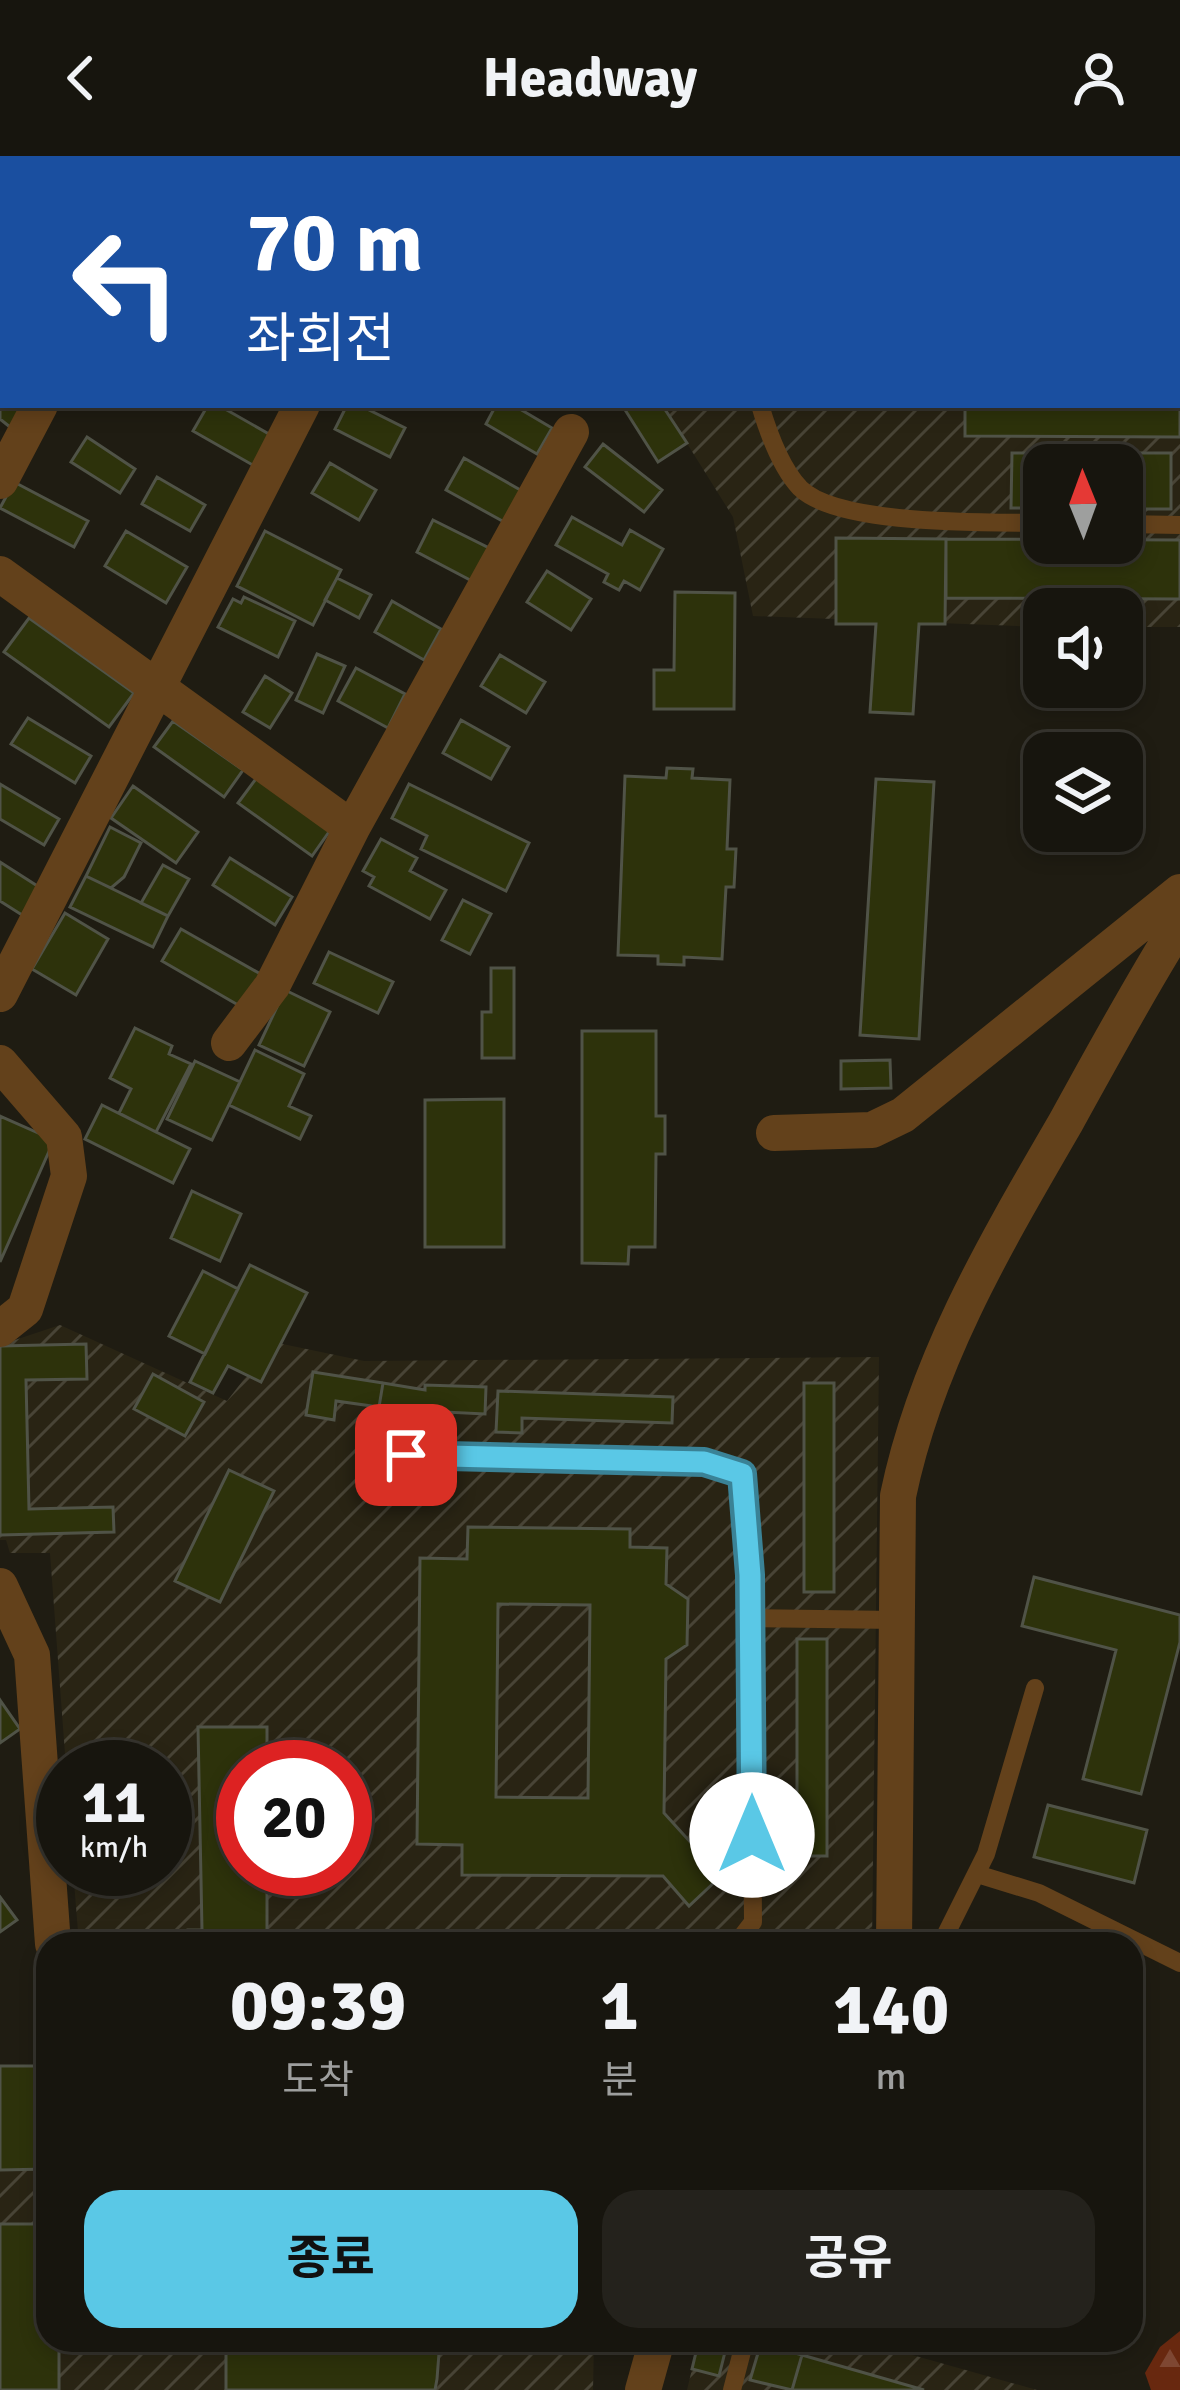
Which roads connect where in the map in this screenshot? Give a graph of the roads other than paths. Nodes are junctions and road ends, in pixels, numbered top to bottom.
1 (38, 408) edge
2 (300, 408) edge
3 (761, 408) edge
4 (571, 432) dead end
5 (0, 482) edge
6 (1023, 522) edge
7 (1143, 524) edge
8 (1180, 524) edge
9 (0, 574) edge
10 (158, 693) junction
11 (352, 828) junction
12 (1180, 892) edge
13 (1180, 923) edge
14 (0, 994) edge
15 (229, 1043) dead end
16 (0, 1063) edge
17 (774, 1133) dead end
18 (0, 1328) edge
19 (406, 1455) dead end
20 (0, 1586) edge
21 (751, 1618) junction
22 (897, 1620) junction
23 (1036, 1688) dead end
24 (976, 1874) junction
25 (52, 1932) edge
26 (745, 1932) edge
27 (894, 1932) edge
28 (947, 1932) edge
29 (1118, 1932) edge
30 (1143, 1945) edge
31 (1180, 1963) edge
32 (654, 2352) edge
33 (742, 2352) edge
34 (643, 2390) edge
35 (732, 2390) edge

1 - 5 street
2 - 10 street
3 - 6 lane
4 - 11 street
7 - 8 lane
9 - 10 street
10 - 11 street
10 - 14 street
11 - 15 street
12 - 17 street
13 - 22 street
16 - 18 street
19 - 21 lane
20 - 25 street
21 - 22 lane
21 - 26 lane
22 - 27 street
23 - 24 lane
24 - 28 lane
24 - 29 lane
30 - 31 lane
32 - 34 street
33 - 35 lane

